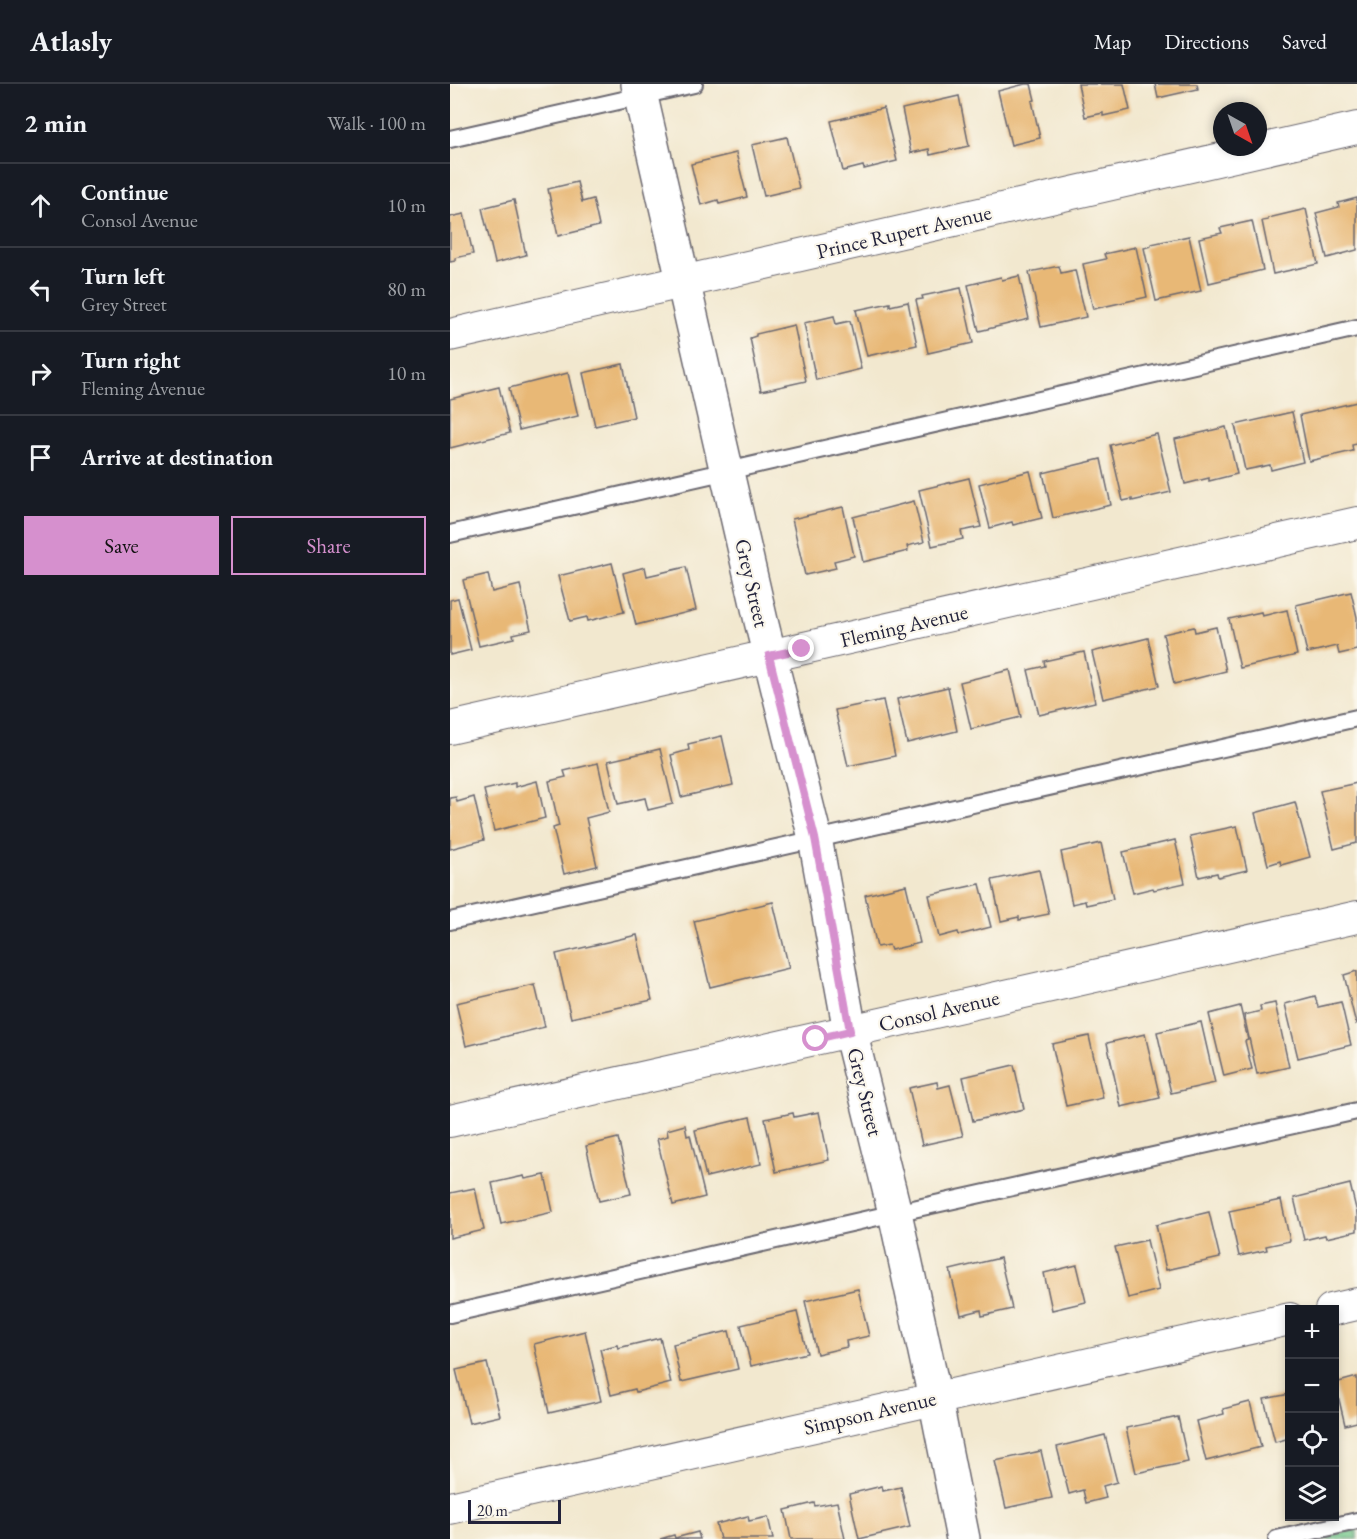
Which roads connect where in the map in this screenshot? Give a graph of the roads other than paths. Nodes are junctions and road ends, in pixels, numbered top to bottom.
1 (694, 84) edge
2 (639, 90) edge
3 (1357, 128) edge
4 (450, 139) edge
5 (683, 282) junction
6 (1357, 328) edge
7 (450, 335) edge
8 (726, 472) junction
9 (1357, 523) edge
10 (450, 534) edge
11 (769, 656) junction
12 (1357, 718) edge
13 (450, 728) edge
14 (815, 838) junction
15 (1357, 917) edge
16 (450, 921) edge
17 (850, 1031) junction
18 (1357, 1111) edge
19 (450, 1121) edge
20 (895, 1214) junction
21 (1357, 1304) edge
22 (1339, 1308) edge
23 (450, 1314) edge
24 (1285, 1320) edge
25 (935, 1398) junction
26 (450, 1508) edge
27 (1357, 1521) edge
28 (963, 1539) edge
29 (1277, 1539) edge

1 - 2 lane
2 - 4 lane
2 - 5 street, Grey Street
3 - 5 street, Prince Rupert Avenue
5 - 7 street, Prince Rupert Avenue
5 - 8 street, Grey Street
6 - 8 lane
8 - 10 lane
8 - 11 street, Grey Street
9 - 11 street, Fleming Avenue
11 - 13 street, Fleming Avenue
11 - 14 street, Grey Street
12 - 14 lane
14 - 16 lane
14 - 17 street, Grey Street
15 - 17 street, Consol Avenue
17 - 19 street, Consol Avenue
17 - 20 street, Grey Street
18 - 20 lane
20 - 23 lane
20 - 25 street, Grey Street
21 - 22 street
24 - 25 street, Simpson Avenue
25 - 26 street, Simpson Avenue
25 - 28 street, Grey Street
27 - 29 lane

